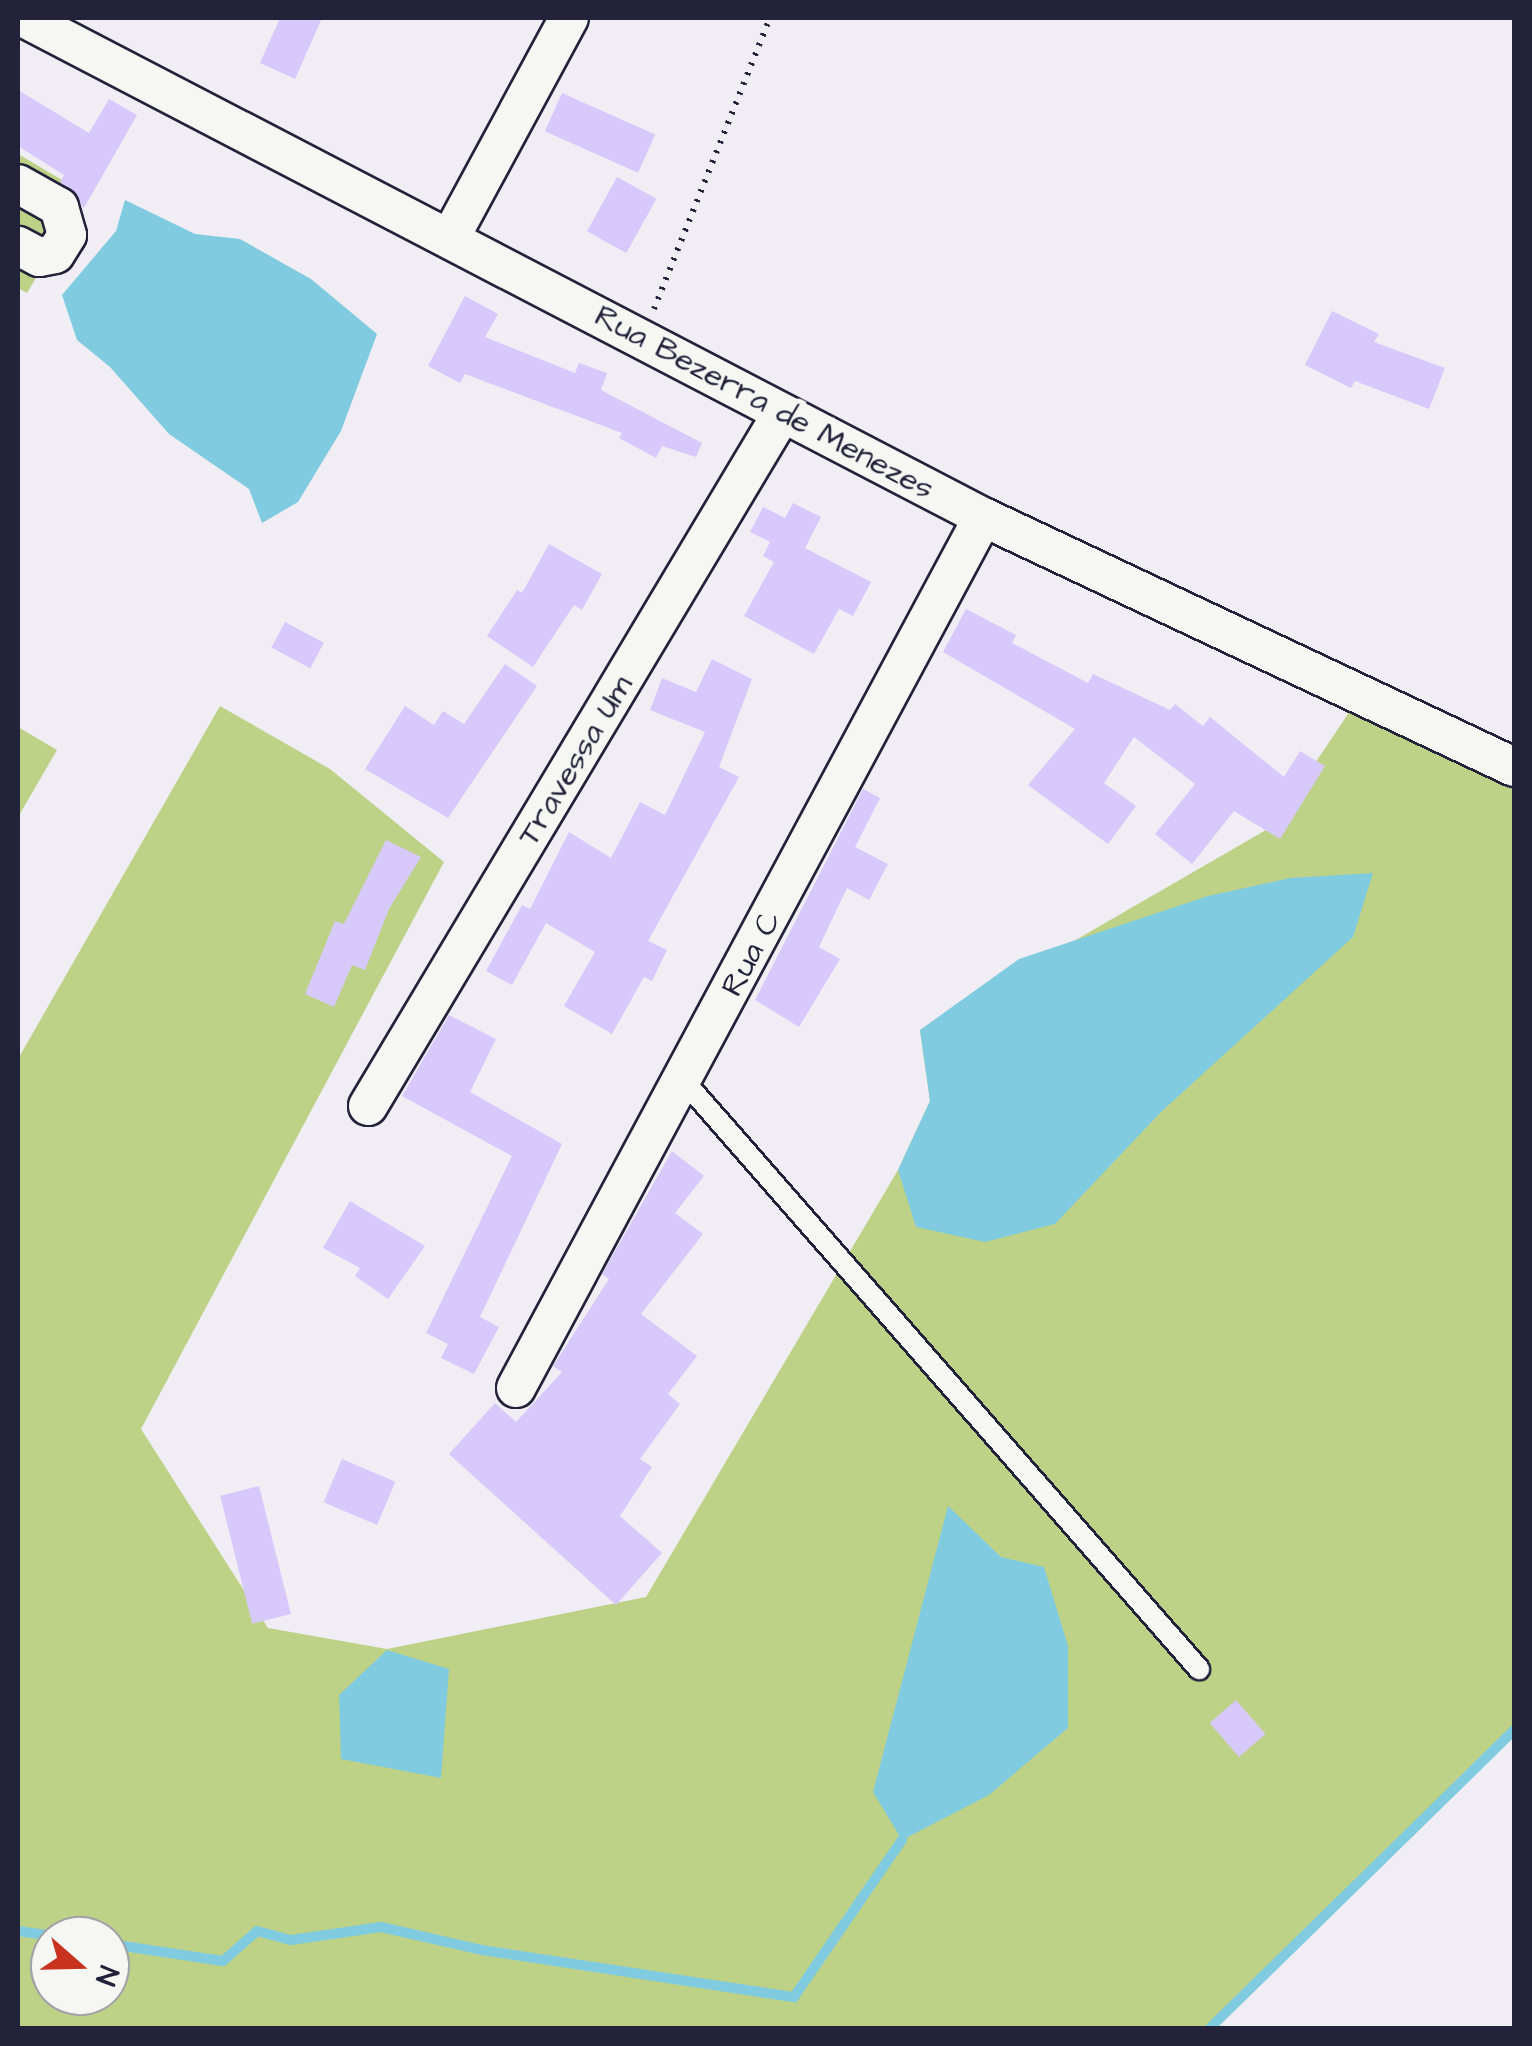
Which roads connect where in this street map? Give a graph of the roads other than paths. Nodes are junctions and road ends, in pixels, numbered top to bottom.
1 (24, 18) edge
2 (568, 18) edge
3 (18, 184) edge
4 (450, 238) junction
5 (18, 246) edge
6 (781, 415) junction
7 (984, 517) junction
8 (1514, 767) edge
9 (684, 1082) junction
10 (368, 1106) dead end
11 (516, 1388) dead end
12 (1198, 1669) dead end

1 - 4 street, Rua Bezerra de Menezes
2 - 4 street
3 - 5 street
4 - 6 street, Rua Bezerra de Menezes
6 - 7 street, Rua Bezerra de Menezes
6 - 10 street, Travessa Um
7 - 8 street, Rua Bezerra de Menezes
7 - 9 street, Rua C
9 - 11 street, Rua C
9 - 12 lane

